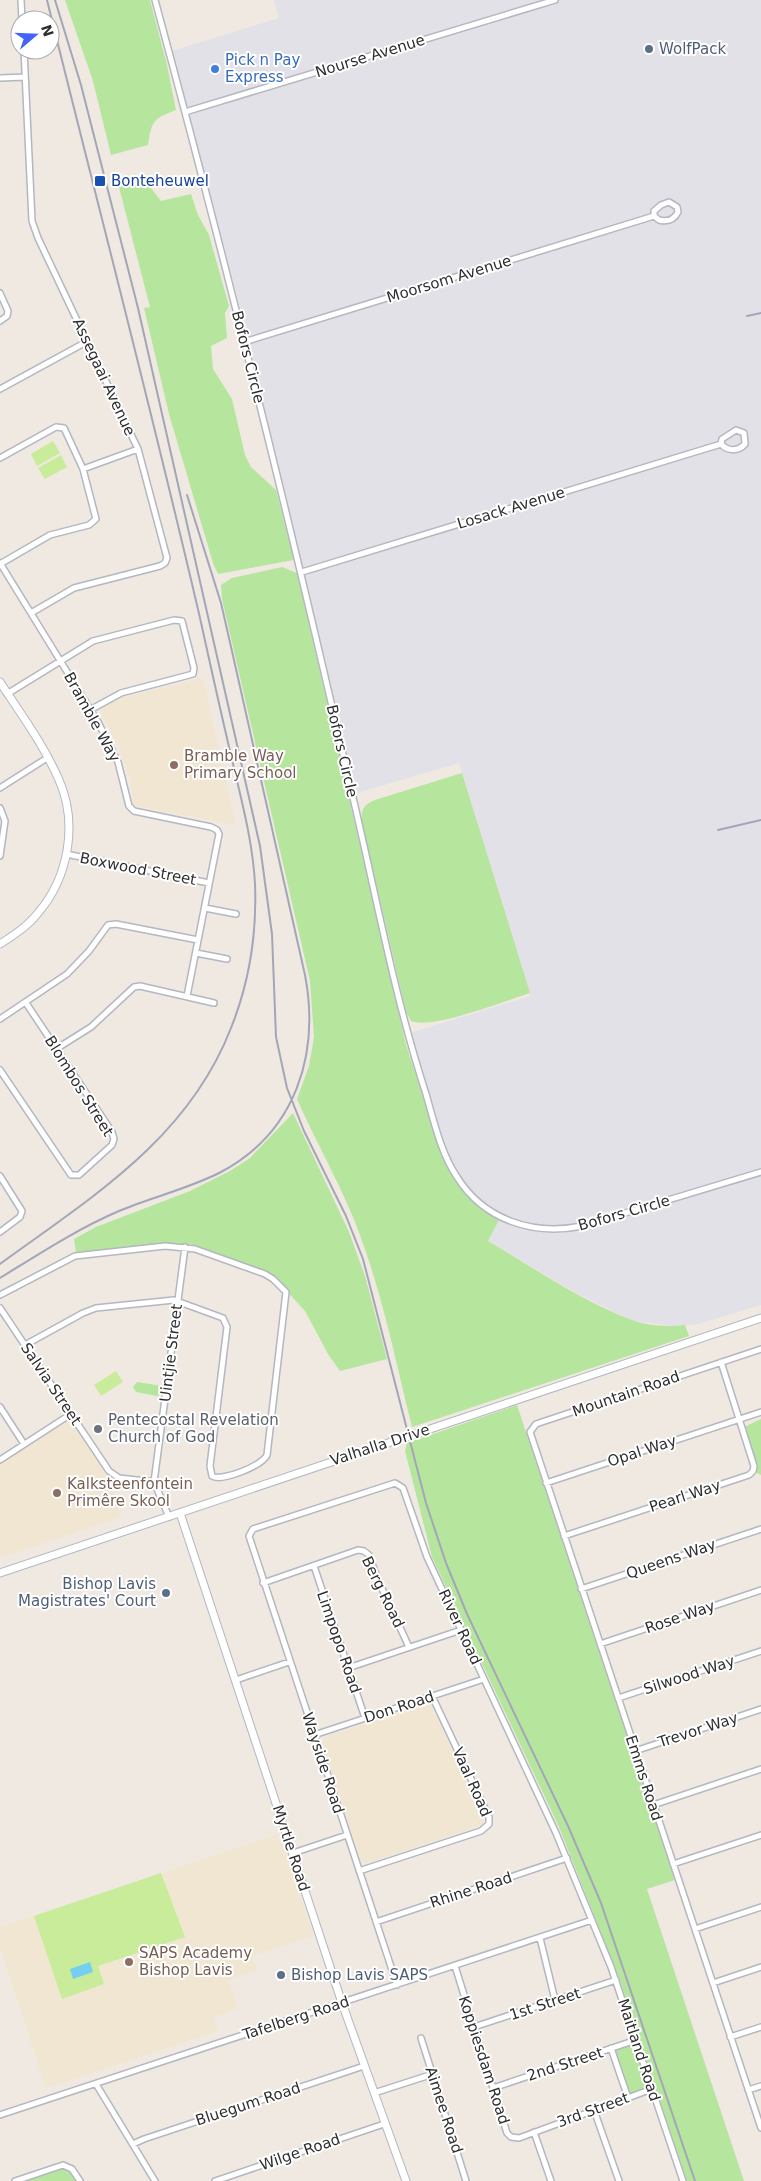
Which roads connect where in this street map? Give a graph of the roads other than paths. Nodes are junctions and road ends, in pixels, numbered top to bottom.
1 (155, 0) edge
2 (555, 0) edge
3 (24, 60) edge
4 (25, 77) junction
5 (0, 78) edge
6 (185, 112) junction
7 (654, 216) junction
8 (0, 293) edge
9 (0, 321) edge
10 (88, 341) junction
11 (244, 342) junction
12 (0, 389) edge
13 (721, 444) junction
14 (138, 449) junction
15 (0, 458) edge
16 (83, 469) junction
17 (0, 564) edge
18 (302, 572) junction
19 (31, 613) junction
20 (60, 661) junction
21 (0, 682) edge
22 (7, 694) junction
23 (90, 710) junction
24 (47, 758) junction
25 (0, 788) edge
26 (0, 808) edge
27 (66, 854) junction
28 (0, 856) edge
29 (209, 883) junction
30 (205, 908) junction
31 (236, 914) dead end
32 (198, 940) junction
33 (0, 944) edge
34 (196, 953) junction
35 (227, 959) dead end
36 (187, 996) junction
37 (26, 1003) junction
38 (214, 1003) dead end
39 (0, 1019) edge
40 (56, 1049) junction
41 (0, 1070) edge
42 (761, 1172) edge
43 (0, 1176) edge
44 (0, 1232) edge
45 (185, 1247) junction
46 (0, 1295) edge
47 (178, 1301) junction
48 (0, 1308) edge
49 (761, 1318) edge
50 (25, 1345) junction
51 (761, 1349) edge
52 (720, 1362) junction
53 (0, 1407) edge
54 (761, 1412) edge
55 (70, 1414) junction
56 (739, 1420) junction
57 (532, 1428) joint
58 (24, 1444) junction
59 (0, 1460) edge
60 (154, 1482) junction
61 (546, 1483) junction
62 (180, 1513) junction
63 (169, 1517) junction
64 (761, 1529) edge
65 (564, 1536) junction
66 (249, 1540) joint
67 (314, 1566) junction
68 (0, 1573) edge
69 (263, 1583) junction
70 (581, 1590) junction
71 (761, 1590) edge
72 (461, 1630) junction
73 (600, 1644) junction
74 (409, 1648) junction
75 (761, 1651) edge
76 (289, 1662) junction
77 (348, 1668) junction
78 (484, 1679) junction
79 (236, 1680) junction
80 (432, 1696) junction
81 (618, 1698) junction
82 (761, 1709) edge
83 (365, 1718) junction
84 (314, 1735) junction
85 (635, 1751) junction
86 (761, 1769) edge
87 (653, 1805) junction
88 (347, 1835) junction
89 (761, 1835) edge
90 (293, 1853) junction
91 (567, 1858) junction
92 (673, 1864) junction
93 (359, 1871) junction
94 (761, 1907) edge
95 (592, 1920) junction
96 (376, 1922) junction
97 (695, 1929) junction
98 (540, 1938) junction
99 (455, 1966) junction
100 (761, 1967) edge
101 (616, 1980) junction
102 (713, 1983) junction
103 (397, 1985) junction
104 (555, 2000) junction
105 (342, 2003) junction
106 (761, 2026) edge
107 (474, 2027) junction
108 (730, 2037) junction
109 (421, 2038) dead end
110 (636, 2040) junction
111 (611, 2048) junction
112 (364, 2066) junction
113 (433, 2074) junction
114 (96, 2084) junction
115 (761, 2086) edge
116 (493, 2088) junction
117 (652, 2088) junction
118 (748, 2090) junction
119 (374, 2094) junction
120 (628, 2098) junction
121 (594, 2110) junction
122 (0, 2115) edge
123 (384, 2124) junction
124 (761, 2128) edge
125 (534, 2132) junction
126 (133, 2144) junction
127 (15, 2181) edge
128 (80, 2181) edge
129 (155, 2181) edge
130 (215, 2181) edge
131 (406, 2181) edge
132 (466, 2181) edge
133 (551, 2181) edge
134 (619, 2181) edge
135 (683, 2181) edge

1 - 6 street, Bofors Circle
2 - 6 street, Nourse Avenue
3 - 4 street, Assegaai Avenue
4 - 5 street
4 - 10 street, Assegaai Avenue
6 - 11 street, Bofors Circle
7 - 7 street
7 - 11 street, Moorsom Avenue
8 - 9 street
10 - 12 street
10 - 14 street, Assegaai Avenue
11 - 18 street, Bofors Circle
13 - 13 street
13 - 18 street, Losack Avenue
14 - 16 street
14 - 19 street, Assegaai Avenue
15 - 16 street
16 - 17 street
17 - 19 street, Bramble Way
18 - 42 street, Bofors Circle
19 - 20 street, Bramble Way
20 - 22 street
20 - 23 street, Bramble Way
20 - 23 street
21 - 22 street
22 - 24 street
23 - 29 street, Bramble Way
24 - 25 street
24 - 27 street
26 - 28 street
27 - 29 street, Boxwood Street
27 - 33 street
29 - 30 street, Bramble Way
30 - 31 street
30 - 32 street, Bramble Way
32 - 34 street, Bramble Way
32 - 37 street
34 - 35 street
34 - 36 street, Bramble Way
36 - 38 street
36 - 40 street
37 - 39 street
37 - 40 street, Blombos Street
40 - 41 street, Blombos Street
43 - 44 street
45 - 46 street
45 - 47 street, Uintjie Street
45 - 47 street
47 - 50 street
47 - 60 street, Uintjie Street
48 - 50 street, Salvia Street
49 - 62 street, Valhalla Drive, bridge
50 - 55 street, Salvia Street
51 - 52 street, Mountain Road
52 - 56 street
52 - 57 street, Mountain Road
53 - 58 street
54 - 56 street, Opal Way
55 - 58 street
55 - 60 street, Salvia Street
56 - 61 street, Opal Way
56 - 65 street, Pearl Way
57 - 61 street, Emms Road
58 - 59 street
60 - 63 street
61 - 65 street, Emms Road
62 - 63 street, Valhalla Drive
62 - 79 street, Myrtle Road
63 - 68 street, Valhalla Drive
64 - 70 street, Queens Way
65 - 70 street, Emms Road
66 - 69 street, Wayside Road
66 - 72 street, River Road
67 - 69 street, Berg Road
67 - 74 street, Berg Road
67 - 77 street, Limpopo Road
69 - 76 street, Wayside Road
70 - 73 street, Emms Road
71 - 73 street, Rose Way
72 - 74 street
72 - 78 street, River Road
73 - 81 street, Emms Road
74 - 77 street
75 - 81 street, Silwood Way
76 - 79 street
76 - 84 street, Wayside Road
77 - 83 street, Limpopo Road
78 - 80 street, Don Road
78 - 91 street, River Road
79 - 90 street, Myrtle Road
80 - 83 street, Don Road
80 - 93 street, Vaal Road
81 - 85 street, Emms Road
82 - 85 street, Trevor Way
83 - 84 street, Don Road
84 - 88 street, Wayside Road
85 - 87 street, Emms Road
86 - 87 street
87 - 92 street, Emms Road
88 - 90 street
88 - 93 street, Wayside Road
89 - 92 street
90 - 105 street, Myrtle Road
91 - 95 street, River Road
91 - 96 street, Rhine Road
92 - 97 street, Emms Road
93 - 96 street, Wayside Road
94 - 97 street
95 - 98 street, Tafelberg Road
95 - 101 street, Maitland Road
96 - 103 street, Wayside Road
97 - 102 street, Emms Road
98 - 99 street, Tafelberg Road
98 - 104 street
99 - 103 street, Tafelberg Road
99 - 107 street, Koppiesdam Road
100 - 102 street
101 - 104 street, 1st Street
101 - 110 street, Maitland Road
102 - 108 street, Emms Road
103 - 105 street, Tafelberg Road
104 - 107 street, 1st Street
105 - 112 street, Myrtle Road
105 - 114 street, Tafelberg Road
106 - 108 street
107 - 116 street, Koppiesdam Road
108 - 118 street, Emms Road
109 - 113 street, Aimee Road
110 - 111 street, 2nd Street
110 - 117 street, Maitland Road
111 - 116 street, 2nd Street
111 - 120 street
112 - 119 street, Myrtle Road
112 - 126 street, Bluegum Road
113 - 119 street
113 - 132 street, Aimee Road
114 - 122 street, Tafelberg Road
114 - 126 street
115 - 118 street
116 - 125 street, Koppiesdam Road
117 - 120 street, 3rd Street
117 - 135 street, Maitland Road
118 - 124 street, Emms Road
119 - 123 street, Myrtle Road
120 - 121 street, 3rd Street
121 - 125 street, 3rd Street
121 - 134 street
123 - 130 street, Wilge Road
123 - 131 street, Myrtle Road
125 - 133 street
126 - 129 street
127 - 128 street

